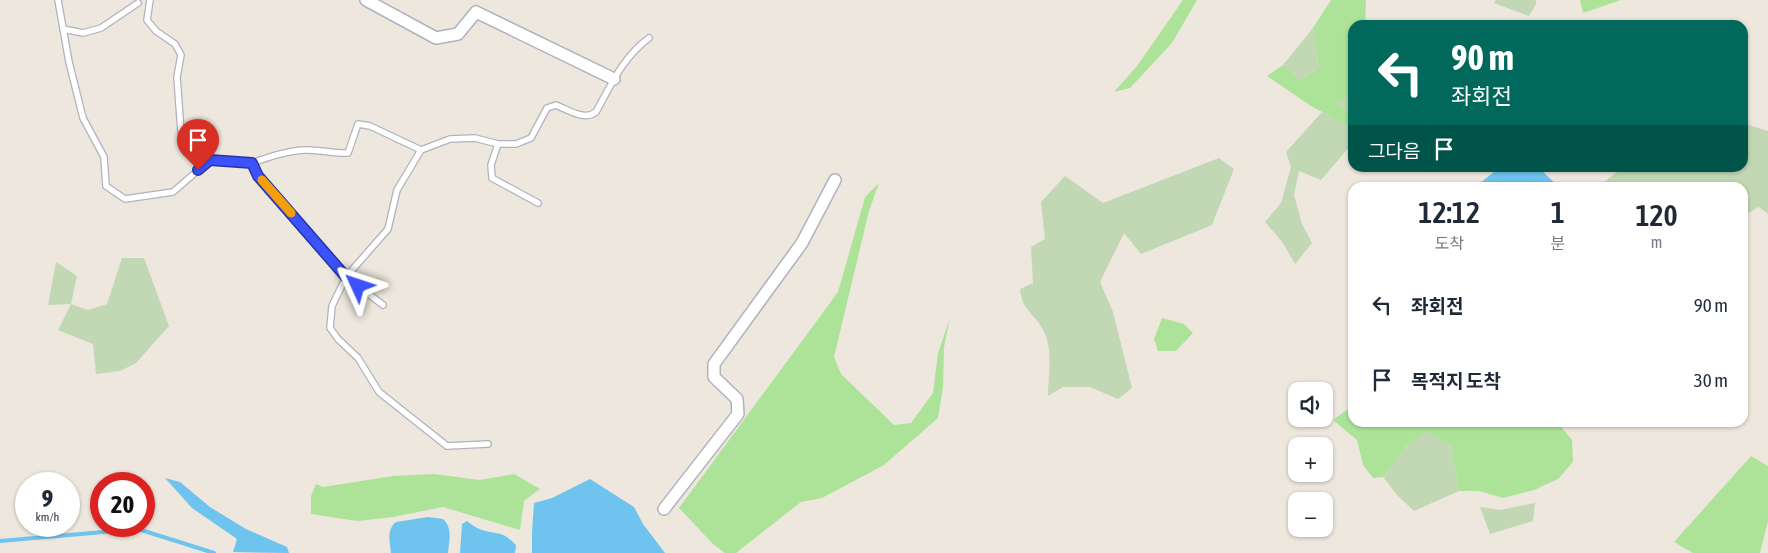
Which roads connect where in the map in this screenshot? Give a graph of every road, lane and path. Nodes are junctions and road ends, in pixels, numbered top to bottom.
1 (58, 0) edge
2 (150, 0) edge
3 (366, 0) edge
4 (138, 3) dead end
5 (63, 29) junction
6 (649, 38) dead end
7 (614, 79) junction
8 (498, 144) junction
9 (422, 150) junction
10 (210, 160) junction
11 (252, 163) junction
12 (835, 180) dead end
13 (538, 203) dead end
14 (346, 277) junction
15 (383, 305) dead end
16 (488, 444) dead end
17 (664, 509) dead end

1 - 5 lane
2 - 10 lane
3 - 7 street
4 - 5 lane
5 - 10 lane
6 - 7 lane
7 - 8 lane
8 - 9 lane
8 - 13 lane
9 - 11 lane
9 - 14 lane
10 - 11 lane
11 - 14 lane
12 - 17 street
14 - 15 lane
14 - 16 lane

